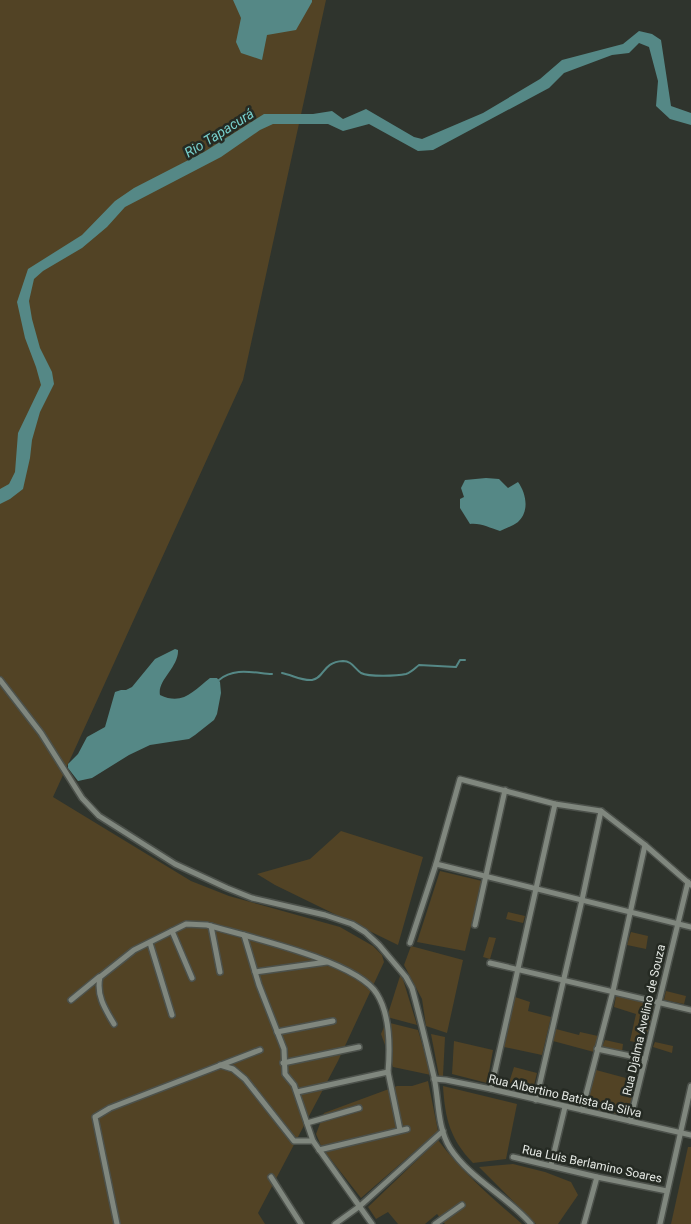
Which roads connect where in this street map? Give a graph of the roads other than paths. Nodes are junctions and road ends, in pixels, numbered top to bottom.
1 (0, 680) edge
2 (505, 790) junction
3 (555, 804) junction
4 (601, 811) junction
5 (645, 845) junction
6 (436, 864) junction
7 (487, 877) junction
8 (689, 884) edge
9 (537, 889) junction
10 (582, 900) junction
11 (630, 912) junction
12 (677, 924) junction
13 (211, 926) junction
14 (475, 926) dead end
15 (691, 927) edge
16 (172, 931) junction
17 (244, 935) junction
18 (150, 943) junction
19 (410, 943) dead end
20 (330, 962) junction
21 (490, 963) dead end
22 (517, 969) junction
23 (220, 972) dead end
24 (255, 972) junction
25 (100, 977) junction
26 (192, 978) dead end
27 (564, 979) junction
28 (613, 991) junction
29 (71, 1000) dead end
30 (659, 1002) junction
31 (691, 1010) edge
32 (172, 1015) dead end
33 (333, 1021) dead end
34 (114, 1024) dead end
35 (277, 1032) junction
36 (359, 1047) dead end
37 (597, 1049) junction
38 (260, 1050) dead end
39 (645, 1059) junction
40 (283, 1063) junction
41 (220, 1065) junction
42 (388, 1072) junction
43 (434, 1079) junction
44 (691, 1086) edge
45 (491, 1089) junction
46 (297, 1092) junction
47 (536, 1100) junction
48 (565, 1106) junction
49 (359, 1108) dead end
50 (582, 1110) junction
51 (630, 1121) junction
52 (307, 1123) junction
53 (407, 1129) dead end
54 (400, 1130) junction
55 (442, 1131) junction
56 (680, 1132) junction
57 (691, 1135) edge
58 (313, 1141) junction
59 (319, 1150) junction
60 (513, 1157) dead end
61 (551, 1165) junction
62 (270, 1177) dead end
63 (597, 1177) junction
64 (667, 1191) junction
65 (462, 1205) dead end
66 (360, 1206) junction
67 (117, 1224) edge
68 (301, 1224) edge
69 (335, 1224) edge
70 (372, 1224) edge
71 (435, 1224) edge
72 (531, 1224) edge
73 (584, 1224) edge
74 (660, 1224) edge

1 - 43 street
2 - 3 street
2 - 6 street
2 - 7 street
3 - 4 street
3 - 9 street
4 - 5 street
4 - 10 street
5 - 8 street
5 - 11 street
6 - 7 street
6 - 19 street
7 - 9 street
7 - 14 street
8 - 12 street, Rua Djalma Avelino de Souza
9 - 10 street
9 - 22 street
10 - 11 street
10 - 27 street
11 - 12 street
11 - 28 street
12 - 15 street
12 - 30 street, Rua Djalma Avelino de Souza
13 - 16 street
13 - 17 street
13 - 23 street
16 - 18 street
16 - 26 street
17 - 20 street
17 - 24 street
18 - 25 street
18 - 32 street
20 - 24 street
20 - 42 street
21 - 22 street
22 - 27 street
22 - 45 street
24 - 35 street
25 - 29 street
25 - 34 street
27 - 28 street
27 - 47 street
28 - 30 street
28 - 37 street
30 - 31 street
30 - 39 street, Rua Djalma Avelino de Souza
33 - 35 street
35 - 40 street
36 - 40 street
37 - 39 street
37 - 50 street
38 - 41 street
39 - 51 street, Rua Djalma Avelino de Souza
40 - 46 street
41 - 58 street
41 - 67 street
42 - 46 street
42 - 54 street
43 - 45 street, Rua Albertino Batista da Silva
43 - 55 street
44 - 56 street
45 - 47 street, Rua Albertino Batista da Silva
46 - 52 street
47 - 48 street, Rua Albertino Batista da Silva
48 - 50 street, Rua Albertino Batista da Silva
48 - 61 street
49 - 52 street
50 - 51 street, Rua Albertino Batista da Silva
51 - 56 street, Rua Albertino Batista da Silva
52 - 58 street
53 - 54 street
54 - 59 street
55 - 66 street
55 - 72 street
56 - 57 street, Rua Albertino Batista da Silva
56 - 64 street
58 - 59 street
59 - 66 street
60 - 61 street, Rua Luis Berlamino Soares
61 - 63 street, Rua Luis Berlamino Soares
62 - 68 street
63 - 64 street, Rua Luis Berlamino Soares
63 - 73 street
64 - 74 street
65 - 71 street
66 - 69 street
66 - 70 street

